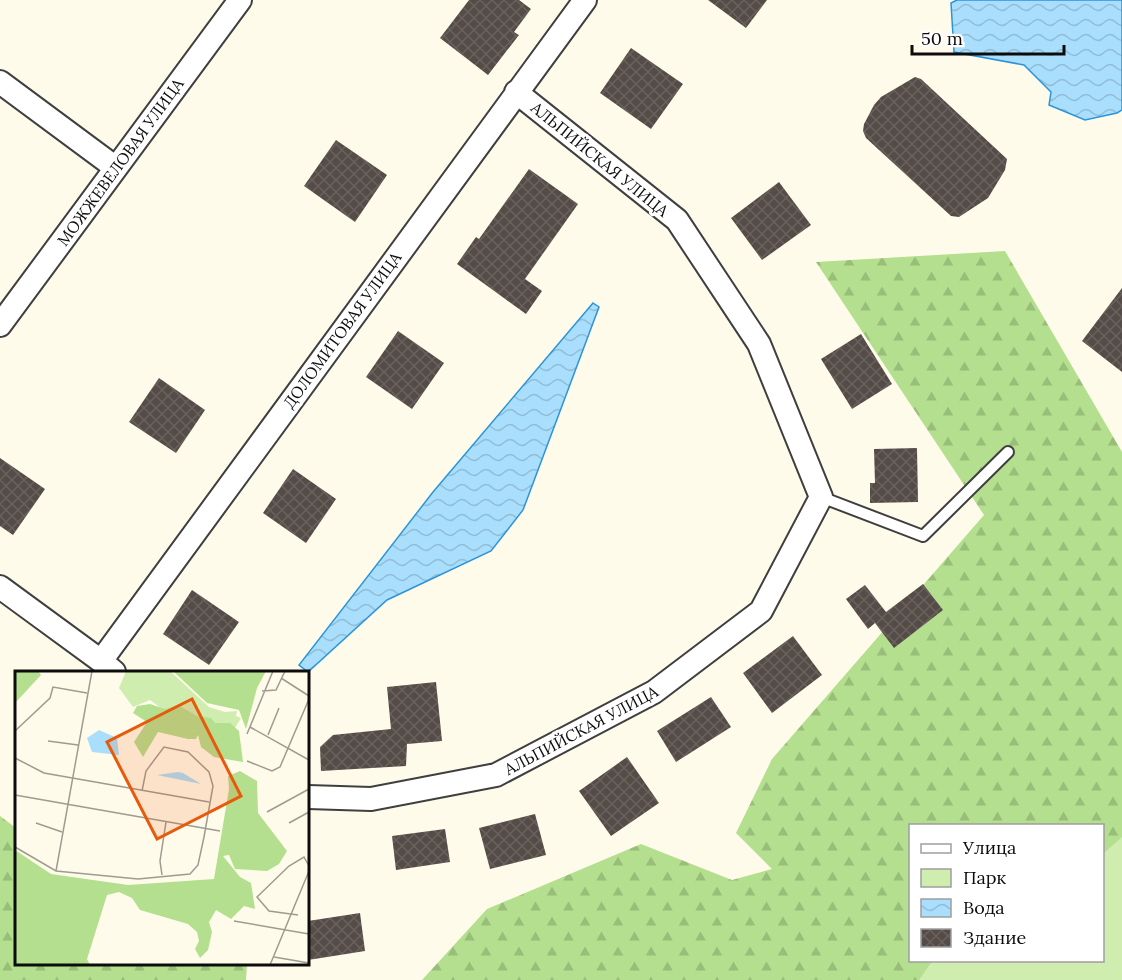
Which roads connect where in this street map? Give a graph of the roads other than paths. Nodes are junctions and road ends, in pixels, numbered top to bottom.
1 (240, 0) edge
2 (585, 0) edge
3 (0, 82) edge
4 (516, 92) junction
5 (116, 168) junction
6 (0, 325) edge
7 (1008, 452) dead end
8 (821, 497) junction
9 (0, 587) edge
10 (107, 667) edge
11 (309, 797) edge

1 - 5 street, МОЖЖЕВЕЛОВАЯ УЛИЦА
2 - 4 street, ДОЛОМИТОВАЯ УЛИЦА
3 - 5 street
4 - 8 street, АЛЬПИЙСКАЯ УЛИЦА
4 - 10 street, ДОЛОМИТОВАЯ УЛИЦА
5 - 6 street, МОЖЖЕВЕЛОВАЯ УЛИЦА
7 - 8 lane
8 - 11 street, АЛЬПИЙСКАЯ УЛИЦА
9 - 10 street

